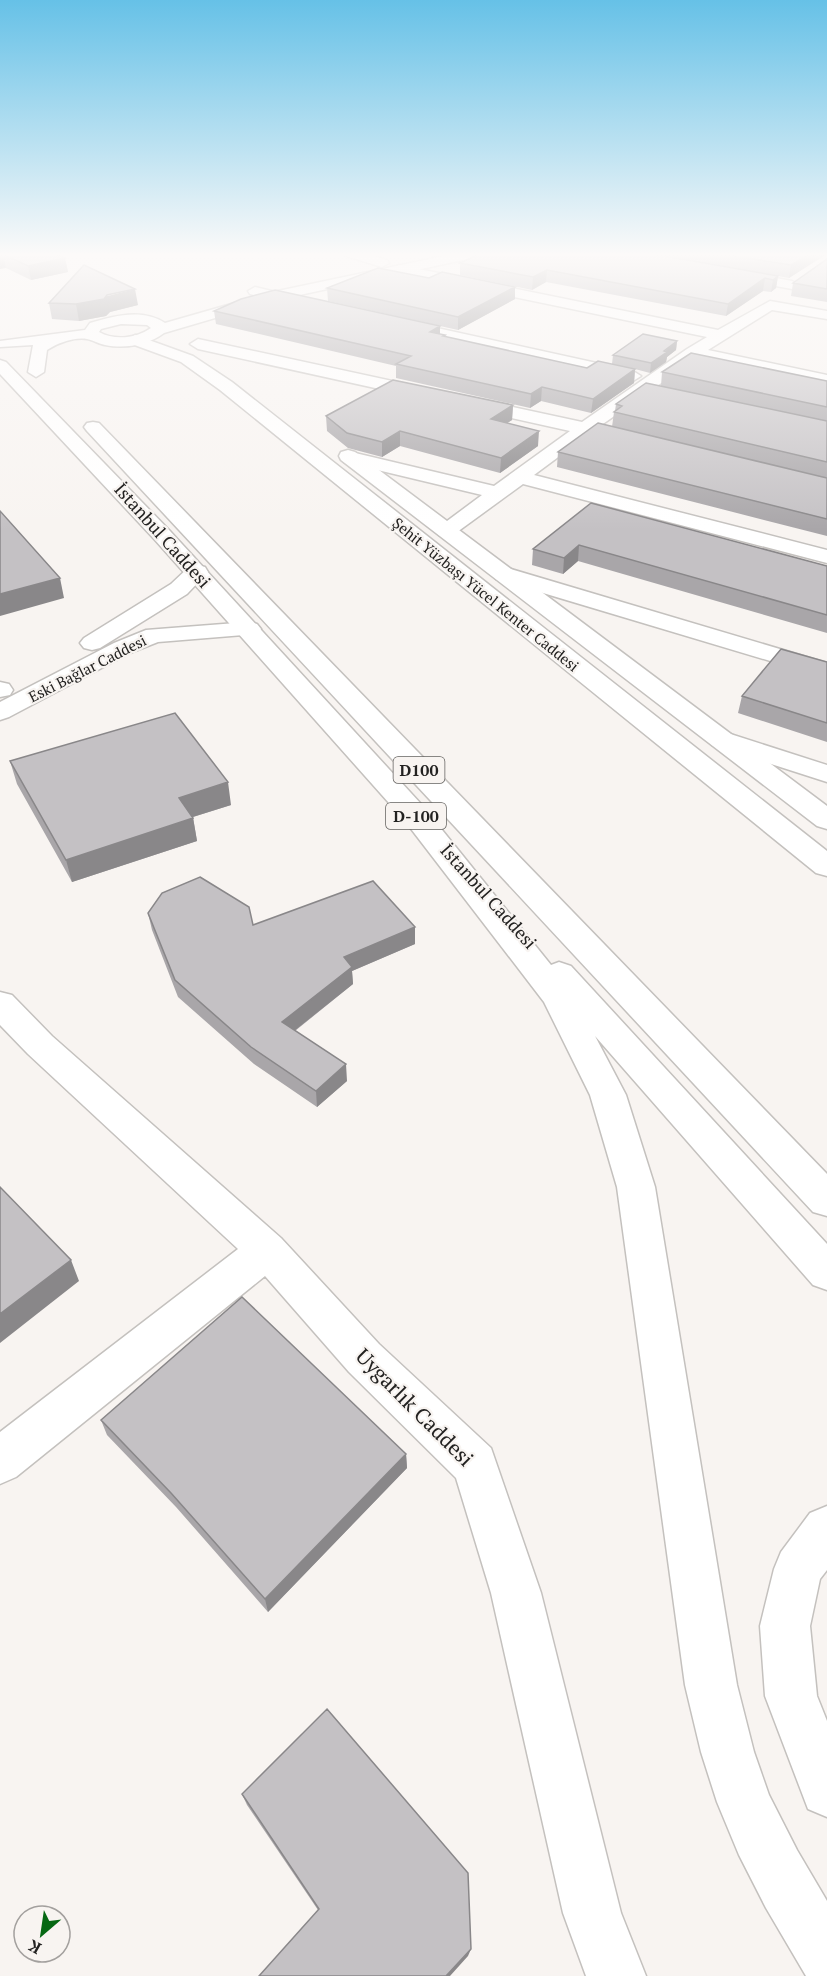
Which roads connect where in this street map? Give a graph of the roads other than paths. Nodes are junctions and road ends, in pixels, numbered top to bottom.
1 (2, 345) edge
2 (3, 345) edge
3 (43, 345) edge
4 (164, 345) edge
5 (200, 345) edge
6 (204, 345) edge
7 (485, 345) edge
8 (702, 345) edge
9 (693, 351) junction
10 (36, 372) junction
11 (827, 380) edge
12 (646, 384) junction
13 (664, 394) edge
14 (587, 428) junction
15 (315, 430) dead end
16 (333, 444) dead end
17 (655, 445) edge
18 (351, 458) junction
19 (520, 477) junction
20 (498, 493) junction
21 (446, 531) junction
22 (827, 557) edge
23 (197, 572) junction
24 (504, 574) junction
25 (249, 629) junction
26 (827, 671) edge
27 (0, 695) edge
28 (721, 739) junction
29 (827, 774) edge
30 (412, 811) junction
31 (827, 820) edge
32 (827, 866) edge
33 (636, 998) junction
34 (0, 1004) edge
35 (827, 1168) edge
36 (827, 1200) edge
37 (267, 1250) junction
38 (827, 1272) edge
39 (0, 1461) edge
40 (827, 1530) edge
41 (827, 1790) edge
42 (827, 1955) edge
43 (616, 1976) edge

1 - 23 main road, İstanbul Caddesi / D-100
2 - 10 main road, İstanbul Caddesi / D100
3 - 10 main road
4 - 32 main road, Şehit Yüzbaşı Yücel Kenter Caddesi
5 - 15 main road
6 - 14 main road
7 - 12 main road
8 - 9 main road
9 - 11 main road
9 - 12 main road
10 - 33 main road, İstanbul Caddesi / D100
12 - 13 main road
12 - 14 main road
14 - 17 main road
14 - 19 main road
16 - 18 main road, Şehit Yüzbaşı Yücel Kenter Caddesi
18 - 20 main road
18 - 21 main road, Şehit Yüzbaşı Yücel Kenter Caddesi
19 - 20 main road
19 - 22 main road
20 - 21 main road
21 - 24 main road, Şehit Yüzbaşı Yücel Kenter Caddesi
23 - 25 main road, İstanbul Caddesi / D-100
23 - 27 main road, Eski Bağlar Caddesi
24 - 26 main road
24 - 28 main road, Şehit Yüzbaşı Yücel Kenter Caddesi
25 - 27 main road, Eski Bağlar Caddesi
25 - 30 main road, İstanbul Caddesi / D-100
28 - 29 main road
28 - 31 main road, Şehit Yüzbaşı Yücel Kenter Caddesi
30 - 38 main road, İstanbul Caddesi / D-100
30 - 42 main road
33 - 35 main road
33 - 36 main road, İstanbul Caddesi / D100
34 - 37 main road, Uygarlık Caddesi
37 - 39 main road
37 - 43 main road, Uygarlık Caddesi
40 - 41 main road

